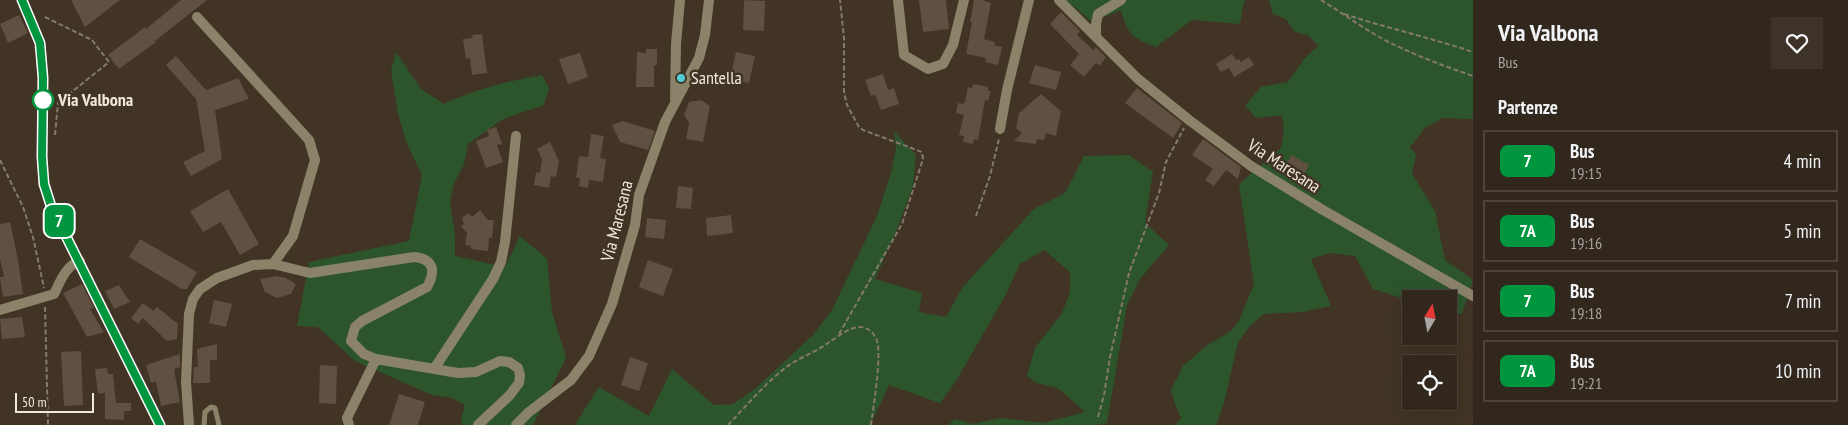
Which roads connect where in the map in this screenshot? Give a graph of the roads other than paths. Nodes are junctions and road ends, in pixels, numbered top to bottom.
1 (22, 0) edge
2 (680, 0) edge
3 (709, 0) edge
4 (898, 0) edge
5 (964, 0) edge
6 (1029, 0) edge
7 (1059, 0) edge
8 (1121, 0) edge
9 (197, 16) dead end
10 (1096, 37) junction
11 (675, 101) junction
12 (1000, 129) road end
13 (516, 136) dead end
14 (80, 261) junction
15 (273, 264) junction
16 (1473, 296) edge
17 (0, 310) edge
18 (376, 359) junction
19 (434, 369) junction
20 (188, 424) edge
21 (160, 425) edge
22 (204, 425) edge
23 (219, 425) edge
24 (349, 425) edge
25 (478, 425) edge
26 (516, 425) edge

1 - 14 street
2 - 11 street
3 - 11 street, Via Maresana
4 - 5 street
6 - 12 street
7 - 10 street, Via Maresana
8 - 10 street
9 - 15 street
10 - 16 street, Via Maresana
11 - 26 street, Via Maresana
13 - 19 street
14 - 17 street
14 - 21 street
15 - 18 street
15 - 20 street
18 - 19 street
18 - 24 street
19 - 25 street
22 - 23 lane

